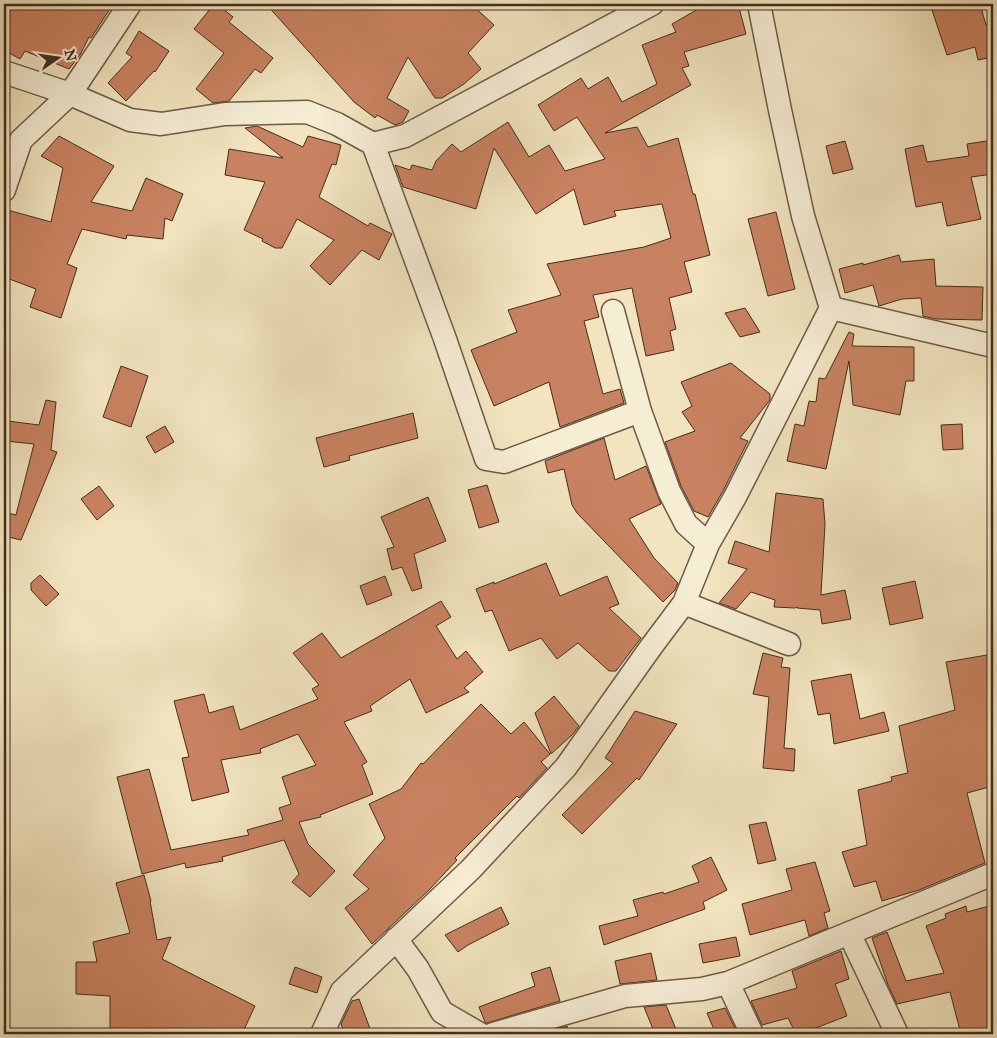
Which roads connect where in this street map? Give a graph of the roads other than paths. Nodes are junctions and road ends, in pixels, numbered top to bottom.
1 (130, 4) edge
2 (652, 4) edge
3 (764, 8) edge
4 (4, 72) edge
5 (70, 94) junction
6 (372, 144) junction
7 (4, 190) edge
8 (831, 308) junction
9 (613, 311) dead end
10 (993, 346) edge
11 (640, 411) junction
12 (708, 544) junction
13 (684, 604) junction
14 (789, 644) dead end
15 (993, 874) edge
16 (849, 933) junction
17 (396, 939) junction
18 (728, 983) junction
19 (322, 1034) edge
20 (480, 1034) edge
21 (493, 1034) edge
22 (752, 1034) edge
23 (897, 1034) edge

1 - 5 street
2 - 6 street
3 - 8 street
4 - 5 street
5 - 6 street
5 - 7 street
6 - 11 street
8 - 10 street
8 - 12 street
9 - 11 street
11 - 12 street
12 - 13 street
13 - 14 street
13 - 17 street
15 - 16 street
16 - 18 street
16 - 23 street
17 - 19 street
17 - 20 street
18 - 21 street
18 - 22 street

